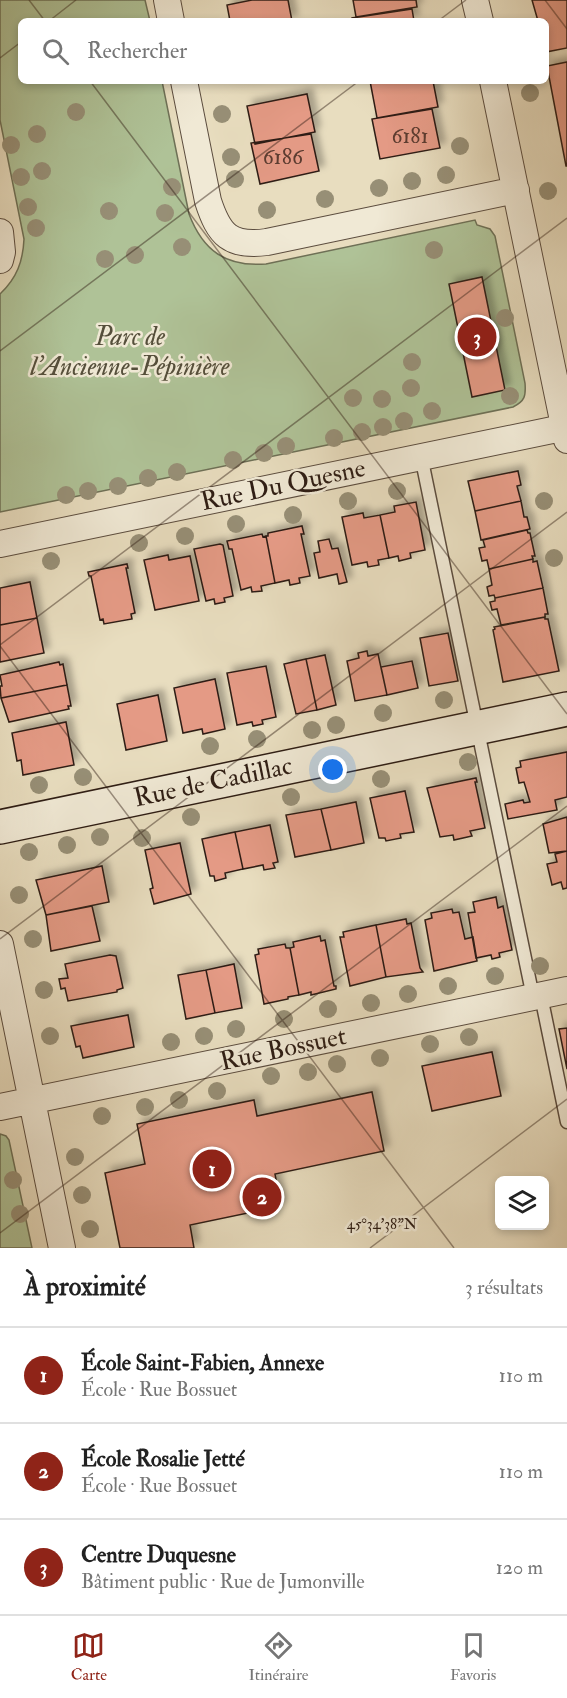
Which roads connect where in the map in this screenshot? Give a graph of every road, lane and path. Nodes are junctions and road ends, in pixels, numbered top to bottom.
1 (167, 0) edge
2 (475, 0) edge
3 (170, 18) edge
4 (479, 18) edge
5 (185, 84) edge
6 (494, 84) edge
7 (516, 190) junction
8 (0, 232) edge
9 (0, 260) edge
10 (566, 431) edge
11 (421, 456) junction
12 (0, 544) edge
13 (567, 709) edge
14 (477, 728) junction
15 (0, 827) edge
16 (0, 944) edge
17 (567, 990) edge
18 (537, 997) junction
19 (31, 1101) junction
20 (0, 1107) edge
21 (567, 1122) edge
22 (62, 1248) edge

1 - 3 street
2 - 4 street
5 - 7 street
6 - 7 street
7 - 10 street
8 - 9 street
10 - 11 street, Rue Du Quesne
11 - 12 street, Rue Du Quesne
11 - 14 lane
13 - 14 street, Rue de Cadillac
14 - 15 street, Rue de Cadillac
14 - 18 lane
16 - 19 street
17 - 18 street, Rue Bossuet
18 - 19 street, Rue Bossuet
18 - 21 lane
19 - 20 street, Rue Bossuet
19 - 22 street

